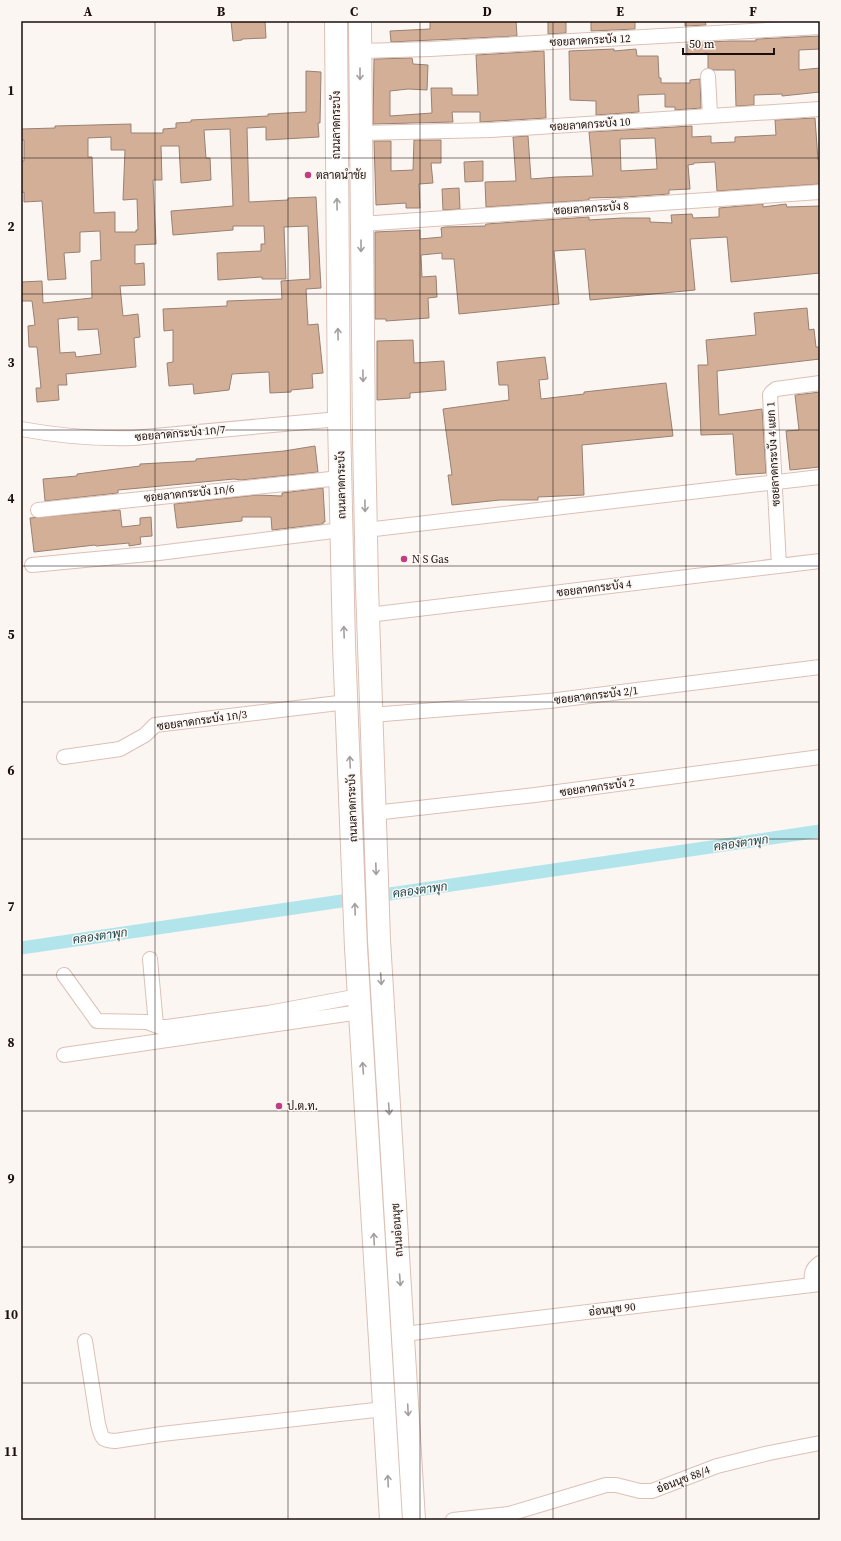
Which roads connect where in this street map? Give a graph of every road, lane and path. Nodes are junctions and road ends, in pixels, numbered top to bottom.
1 (336, 21) edge
2 (360, 21) edge
3 (820, 27) edge
4 (360, 51) junction
5 (708, 76) dead end
6 (820, 109) edge
7 (710, 115) junction
8 (360, 133) junction
9 (820, 192) edge
10 (361, 224) junction
11 (820, 383) edge
12 (339, 419) junction
13 (21, 429) edge
14 (820, 477) edge
15 (340, 478) junction
16 (775, 483) junction
17 (38, 510) dead end
18 (341, 530) junction
19 (366, 530) junction
20 (820, 561) edge
21 (32, 565) dead end
22 (779, 566) junction
23 (368, 615) junction
24 (820, 667) edge
25 (347, 702) junction
26 (371, 714) junction
27 (64, 757) dead end
28 (820, 757) edge
29 (375, 821) junction
30 (379, 940) joint
31 (356, 948) joint
32 (150, 959) dead end
33 (64, 975) dead end
34 (360, 1004) junction
35 (156, 1025) junction
36 (64, 1055) dead end
37 (820, 1263) edge
38 (816, 1284) edge
39 (404, 1334) junction
40 (380, 1335) junction
41 (85, 1341) dead end
42 (384, 1409) junction
43 (820, 1443) edge
44 (391, 1520) edge
45 (414, 1520) edge
46 (453, 1520) edge

12 -> 1 main road, ถนนลาดกระบัง
2 - 4 main road, ถนนลาดกระบัง
3 - 4 street, ซอยลาดกระบัง 12
4 -> 8 main road, ถนนลาดกระบัง
5 - 7 street
6 - 7 street, ซอยลาดกระบัง 10
7 - 8 street, ซอยลาดกระบัง 10
8 - 10 main road, ถนนลาดกระบัง
9 - 10 street, ซอยลาดกระบัง 8
10 -> 19 main road, ถนนลาดกระบัง
11 - 16 street, ซอยลาดกระบัง 4 แยก 1
12 - 13 street, ซอยลาดกระบัง 1ก/7
12 - 15 main road, ถนนลาดกระบัง
14 - 16 street
15 - 17 street, ซอยลาดกระบัง 1ก/6
15 - 18 main road, ถนนลาดกระบัง
16 - 19 street
16 - 22 street, ซอยลาดกระบัง 4 แยก 1
18 - 21 street
25 -> 18 main road, ถนนลาดกระบัง
19 - 23 main road, ถนนลาดกระบัง
20 - 22 street, ซอยลาดกระบัง 4
22 - 23 street, ซอยลาดกระบัง 4
23 - 26 main road, ถนนลาดกระบัง
24 - 26 street, ซอยลาดกระบัง 2/1
25 - 27 street, ซอยลาดกระบัง 1ก/3
31 -> 25 main road, ถนนลาดกระบัง
26 - 29 main road, ถนนลาดกระบัง
28 - 29 street, ซอยลาดกระบัง 2
29 -> 30 main road, ถนนลาดกระบัง
30 -> 39 main road, ถนนอ่อนนุช
31 - 34 main road, ถนนอ่อนนุช
32 - 35 street
33 - 35 street
34 - 35 street
34 - 36 street
40 -> 34 main road, ถนนอ่อนนุช
37 - 38 street
38 - 39 street, อ่อนนุช 90
39 - 40 main road
39 -> 45 main road, ถนนอ่อนนุช
40 - 42 main road, ถนนอ่อนนุช
41 - 42 street
44 -> 42 main road, ถนนอ่อนนุช
43 - 46 street, อ่อนนุช 88/4

